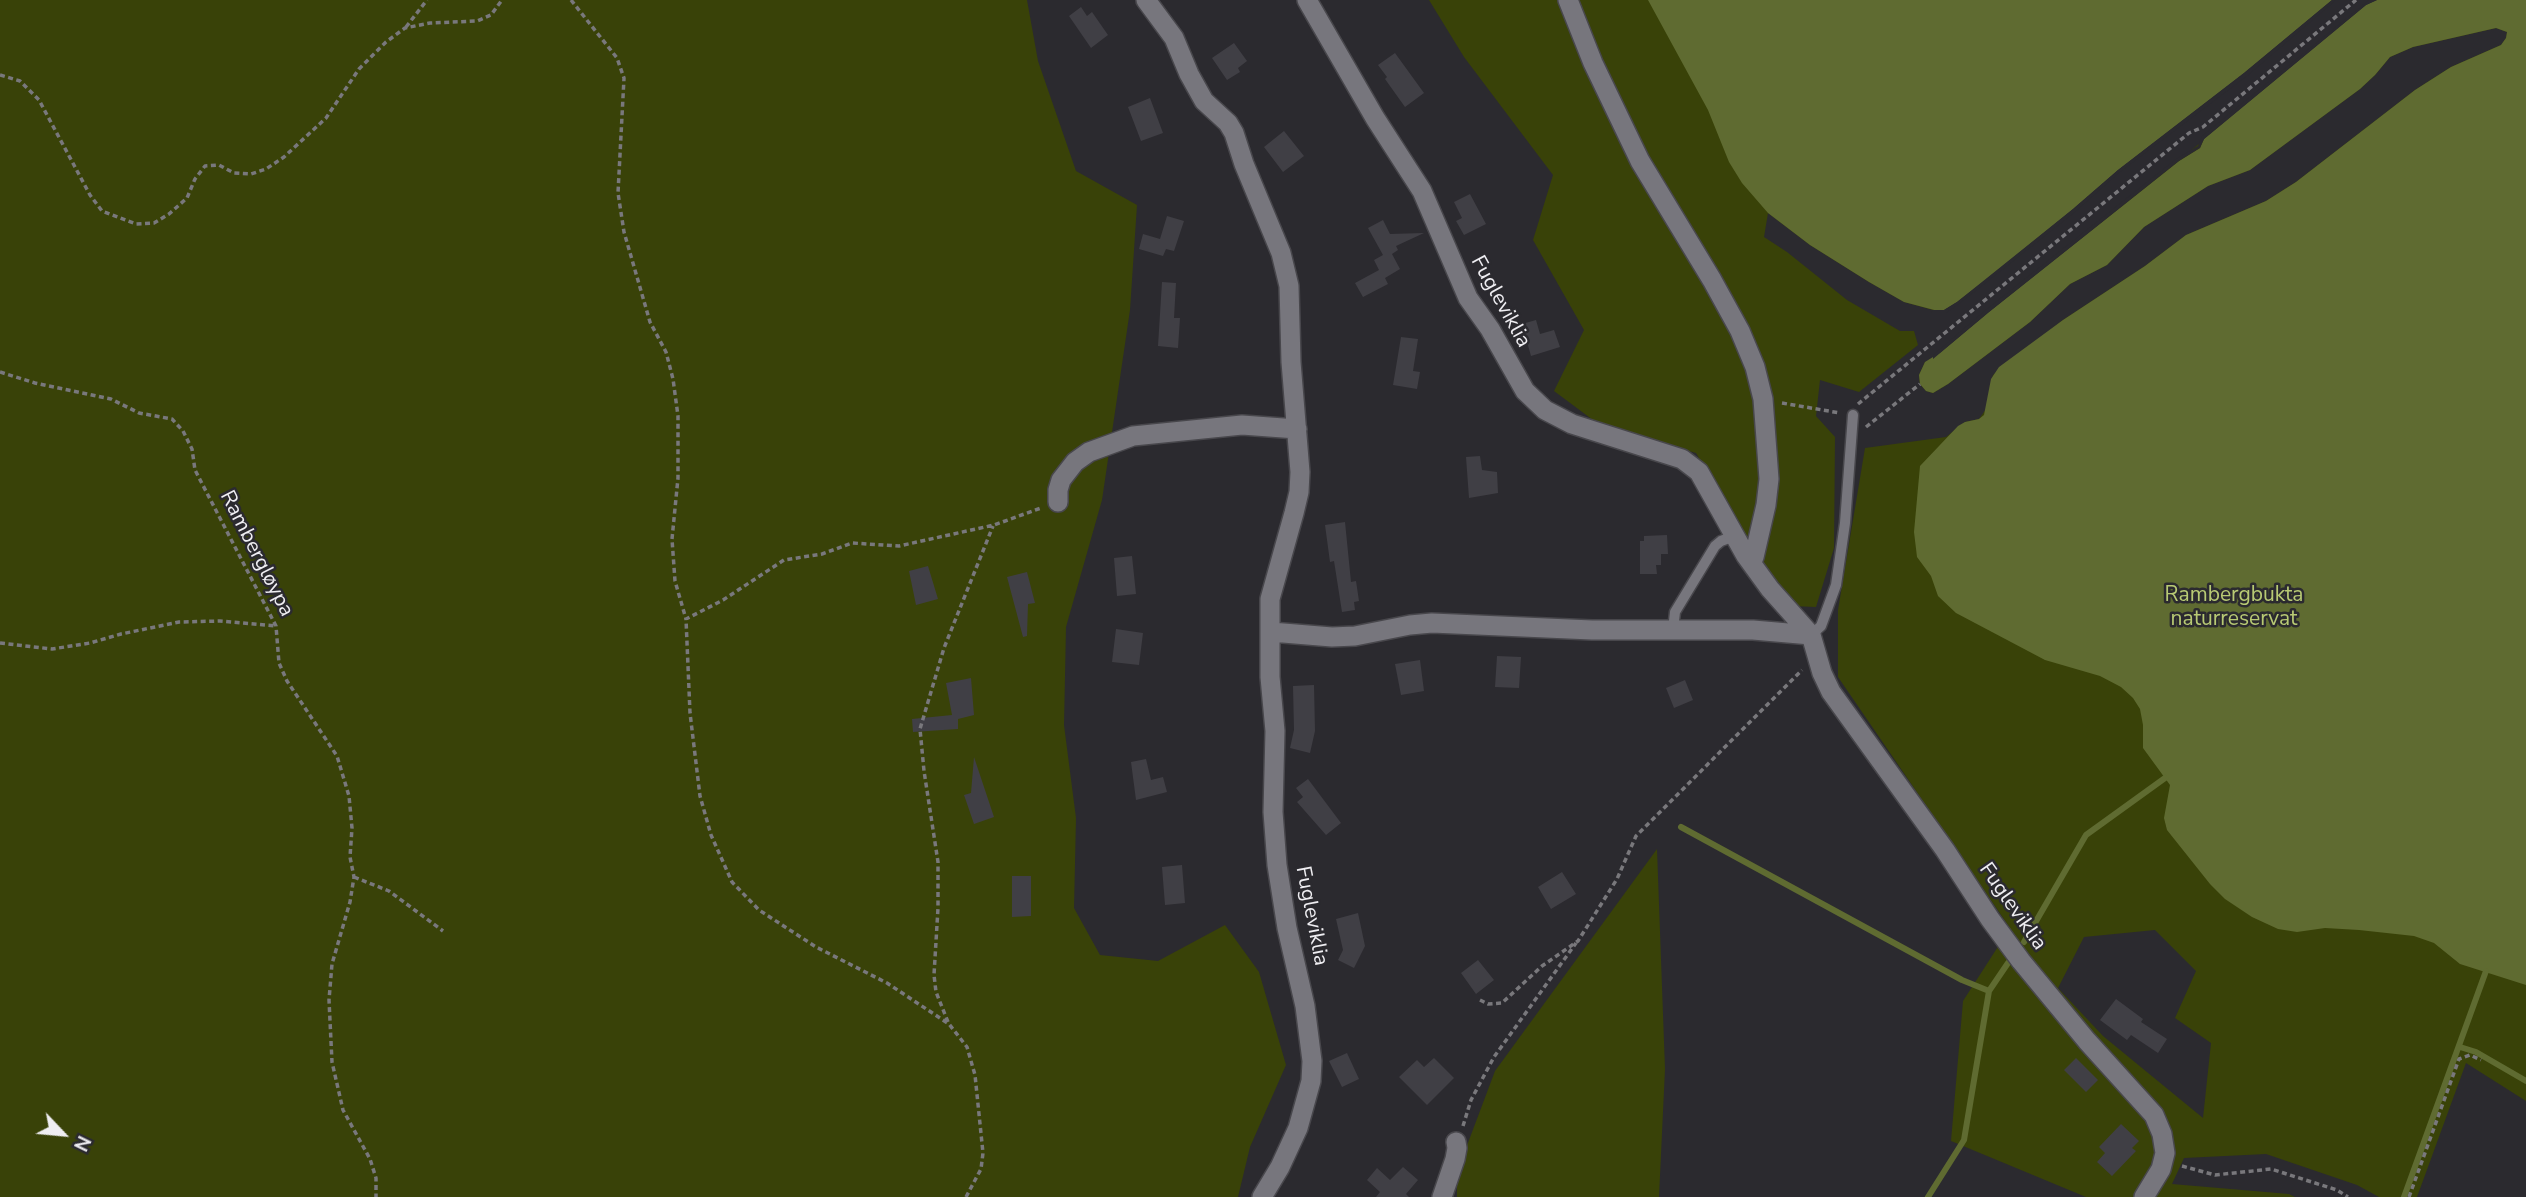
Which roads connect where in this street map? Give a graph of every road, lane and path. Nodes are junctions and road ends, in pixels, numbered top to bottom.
1 (427, 0) edge
2 (502, 0) edge
3 (571, 0) edge
4 (1146, 0) edge
5 (1307, 0) edge
6 (1568, 0) edge
7 (2356, 0) edge
8 (405, 29) junction
9 (0, 75) edge
10 (0, 372) edge
11 (1920, 384) dead end
12 (1763, 399) junction
13 (1853, 415) junction
14 (1297, 429) junction
15 (1852, 440) junction
16 (1058, 502) joint
17 (994, 525) junction
18 (1734, 536) junction
19 (1751, 560) junction
20 (686, 619) junction
21 (276, 626) junction
22 (1673, 630) junction
23 (1271, 632) junction
24 (1811, 635) junction
25 (0, 643) edge
26 (1818, 660) junction
27 (354, 877) junction
28 (443, 931) dead end
29 (1577, 941) junction
30 (1479, 1000) dead end
31 (949, 1024) junction
32 (2481, 1060) dead end
33 (1455, 1142) joint
34 (2163, 1162) junction
35 (376, 1197) edge
36 (966, 1197) edge
37 (1262, 1197) edge
38 (1442, 1197) edge
39 (2144, 1197) edge
40 (2348, 1197) edge
41 (2409, 1197) edge

1 - 8 path
2 - 8 path
3 - 20 path
4 - 14 street, Fugleviklia
5 - 18 street, Fugleviklia
6 - 12 street
7 - 13 path
8 - 9 path
10 - 21 path, Rambergløypa
11 - 15 path
12 - 13 path
12 - 19 street
13 - 15 lane
14 - 16 street
14 - 23 street, Fugleviklia
15 - 24 lane
16 - 17 path
17 - 20 path
17 - 31 path
18 - 19 street, Fugleviklia
18 - 22 lane
19 - 24 street, Fugleviklia
20 - 31 path
21 - 25 path
21 - 27 path, Rambergløypa
22 - 23 street
22 - 24 street
23 - 37 street, Fugleviklia
24 - 26 street, Fugleviklia
26 - 29 path
26 - 34 street, Fugleviklia
27 - 28 path
27 - 35 path, Rambergløypa
29 - 30 path
29 - 33 path
31 - 36 path
32 - 41 path
33 - 38 street
34 - 39 street
34 - 40 path

